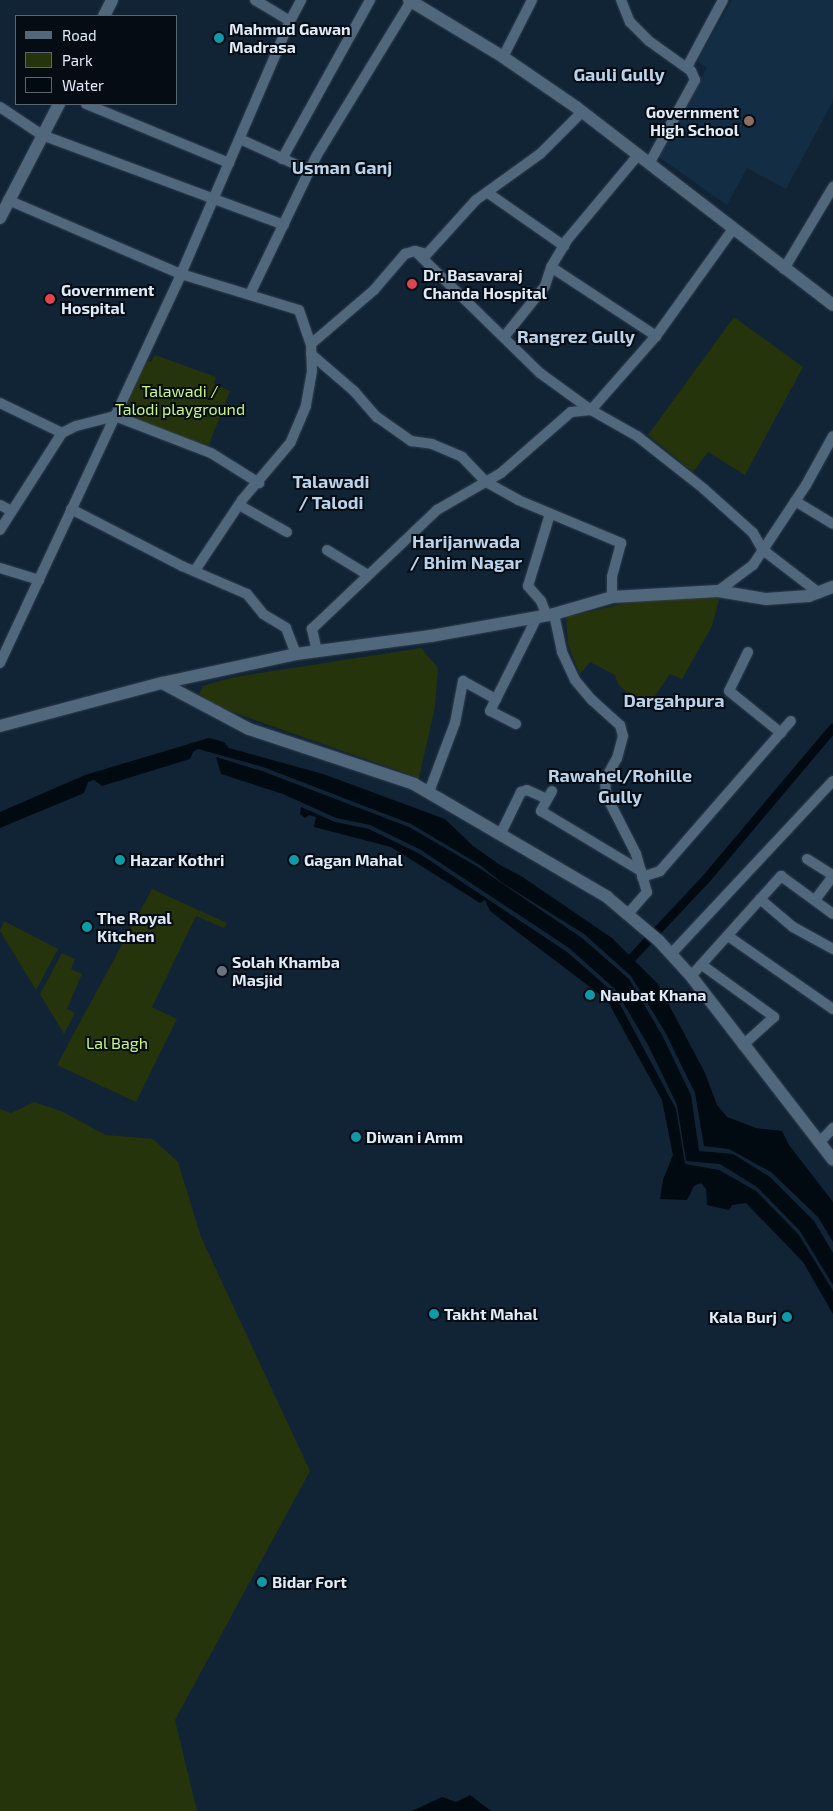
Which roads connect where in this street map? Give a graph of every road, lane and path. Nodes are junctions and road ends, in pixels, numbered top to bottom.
1 (112, 0) edge
2 (255, 0) edge
3 (301, 0) edge
4 (370, 0) edge
5 (532, 0) edge
6 (621, 0) edge
7 (723, 0) edge
8 (410, 1) edge
9 (104, 15) edge
10 (290, 21) junction
11 (504, 58) junction
12 (687, 67) junction
13 (58, 105) edge
14 (88, 105) edge
15 (0, 107) edge
16 (582, 112) junction
17 (42, 135) junction
18 (240, 139) junction
19 (638, 155) junction
20 (282, 158) junction
21 (229, 163) junction
22 (649, 164) junction
23 (310, 171) junction
24 (833, 187) edge
25 (488, 193) junction
26 (212, 199) junction
27 (8, 200) junction
28 (0, 218) edge
29 (284, 225) junction
30 (733, 229) junction
31 (564, 246) junction
32 (415, 251) junction
33 (551, 266) junction
34 (784, 269) junction
35 (181, 274) junction
36 (250, 294) junction
37 (833, 305) edge
38 (656, 336) junction
39 (504, 337) junction
40 (311, 349) junction
41 (0, 403) edge
42 (591, 410) junction
43 (115, 416) junction
44 (62, 434) junction
45 (833, 436) edge
46 (486, 482) junction
47 (259, 483) junction
48 (795, 501) junction
49 (0, 505) edge
50 (239, 505) junction
51 (71, 508) junction
52 (12, 511) junction
53 (550, 514) junction
54 (833, 524) edge
55 (0, 530) edge
56 (286, 532) dead end
57 (327, 550) dead end
58 (763, 550) junction
59 (0, 568) edge
60 (196, 570) junction
61 (368, 575) junction
62 (38, 580) junction
63 (833, 588) edge
64 (718, 591) junction
65 (819, 592) junction
66 (612, 597) junction
67 (546, 616) junction
68 (317, 652) junction
69 (748, 652) dead end
70 (296, 654) junction
71 (0, 663) edge
72 (162, 682) junction
73 (496, 699) junction
74 (792, 721) dead end
75 (516, 724) dead end
76 (0, 726) edge
77 (781, 733) junction
78 (833, 781) edge
79 (429, 792) junction
80 (501, 833) junction
81 (807, 859) dead end
82 (642, 874) junction
83 (833, 876) edge
84 (760, 899) junction
85 (815, 900) junction
86 (833, 914) edge
87 (630, 916) junction
88 (728, 936) junction
89 (833, 950) edge
90 (671, 954) junction
91 (702, 964) junction
92 (691, 976) junction
93 (833, 1009) edge
94 (743, 1045) junction
95 (833, 1128) edge
96 (819, 1143) junction
97 (833, 1160) edge

1 - 9 street
2 - 10 street
3 - 10 street
4 - 20 street
5 - 11 street
6 - 12 street
7 - 12 street
8 - 11 street
8 - 23 street
10 - 18 street
11 - 16 street
12 - 22 street
13 - 17 street
14 - 21 street
15 - 17 street
16 - 19 street
16 - 25 street
17 - 26 street
17 - 27 street
18 - 20 street
18 - 21 street
19 - 22 street
19 - 31 street
20 - 23 street
21 - 26 street
22 - 30 street
23 - 29 street
24 - 34 street
25 - 31 street
25 - 32 street
26 - 29 street
26 - 35 street
27 - 28 street
27 - 35 street
29 - 36 street
30 - 34 street
30 - 38 street
31 - 33 street
32 - 39 street
32 - 40 street
33 - 38 street
33 - 39 street
34 - 37 street
35 - 36 street
35 - 43 street
36 - 40 street
38 - 42 street
39 - 42 street
40 - 46 street
40 - 47 street
41 - 44 street
42 - 46 street
42 - 58 street
43 - 44 street
43 - 47 street
43 - 51 street
44 - 52 street
45 - 48 street
46 - 53 street
46 - 61 street
47 - 50 street
48 - 54 street
48 - 58 street
49 - 52 street
50 - 56 street
50 - 60 street
51 - 60 street
51 - 62 street
52 - 55 street
53 - 66 street
53 - 67 street
57 - 61 street
58 - 64 street
58 - 65 street
59 - 62 street
60 - 70 street
61 - 68 street
62 - 71 street
63 - 65 street
64 - 65 street
64 - 66 street
66 - 67 street
67 - 68 street
67 - 73 street
67 - 82 street
68 - 70 street
69 - 77 street
70 - 72 street
72 - 76 street
72 - 79 street
73 - 75 street
73 - 79 street
74 - 77 street
77 - 82 street
78 - 90 street
79 - 80 street
80 - 82 street
80 - 87 street
81 - 83 street
82 - 87 street
83 - 85 street
84 - 85 street
84 - 88 street
84 - 89 street
85 - 86 street
87 - 90 street
88 - 91 street
88 - 93 street
90 - 92 street
91 - 92 street
91 - 94 street
92 - 94 street
94 - 96 street
95 - 96 street
96 - 97 street

